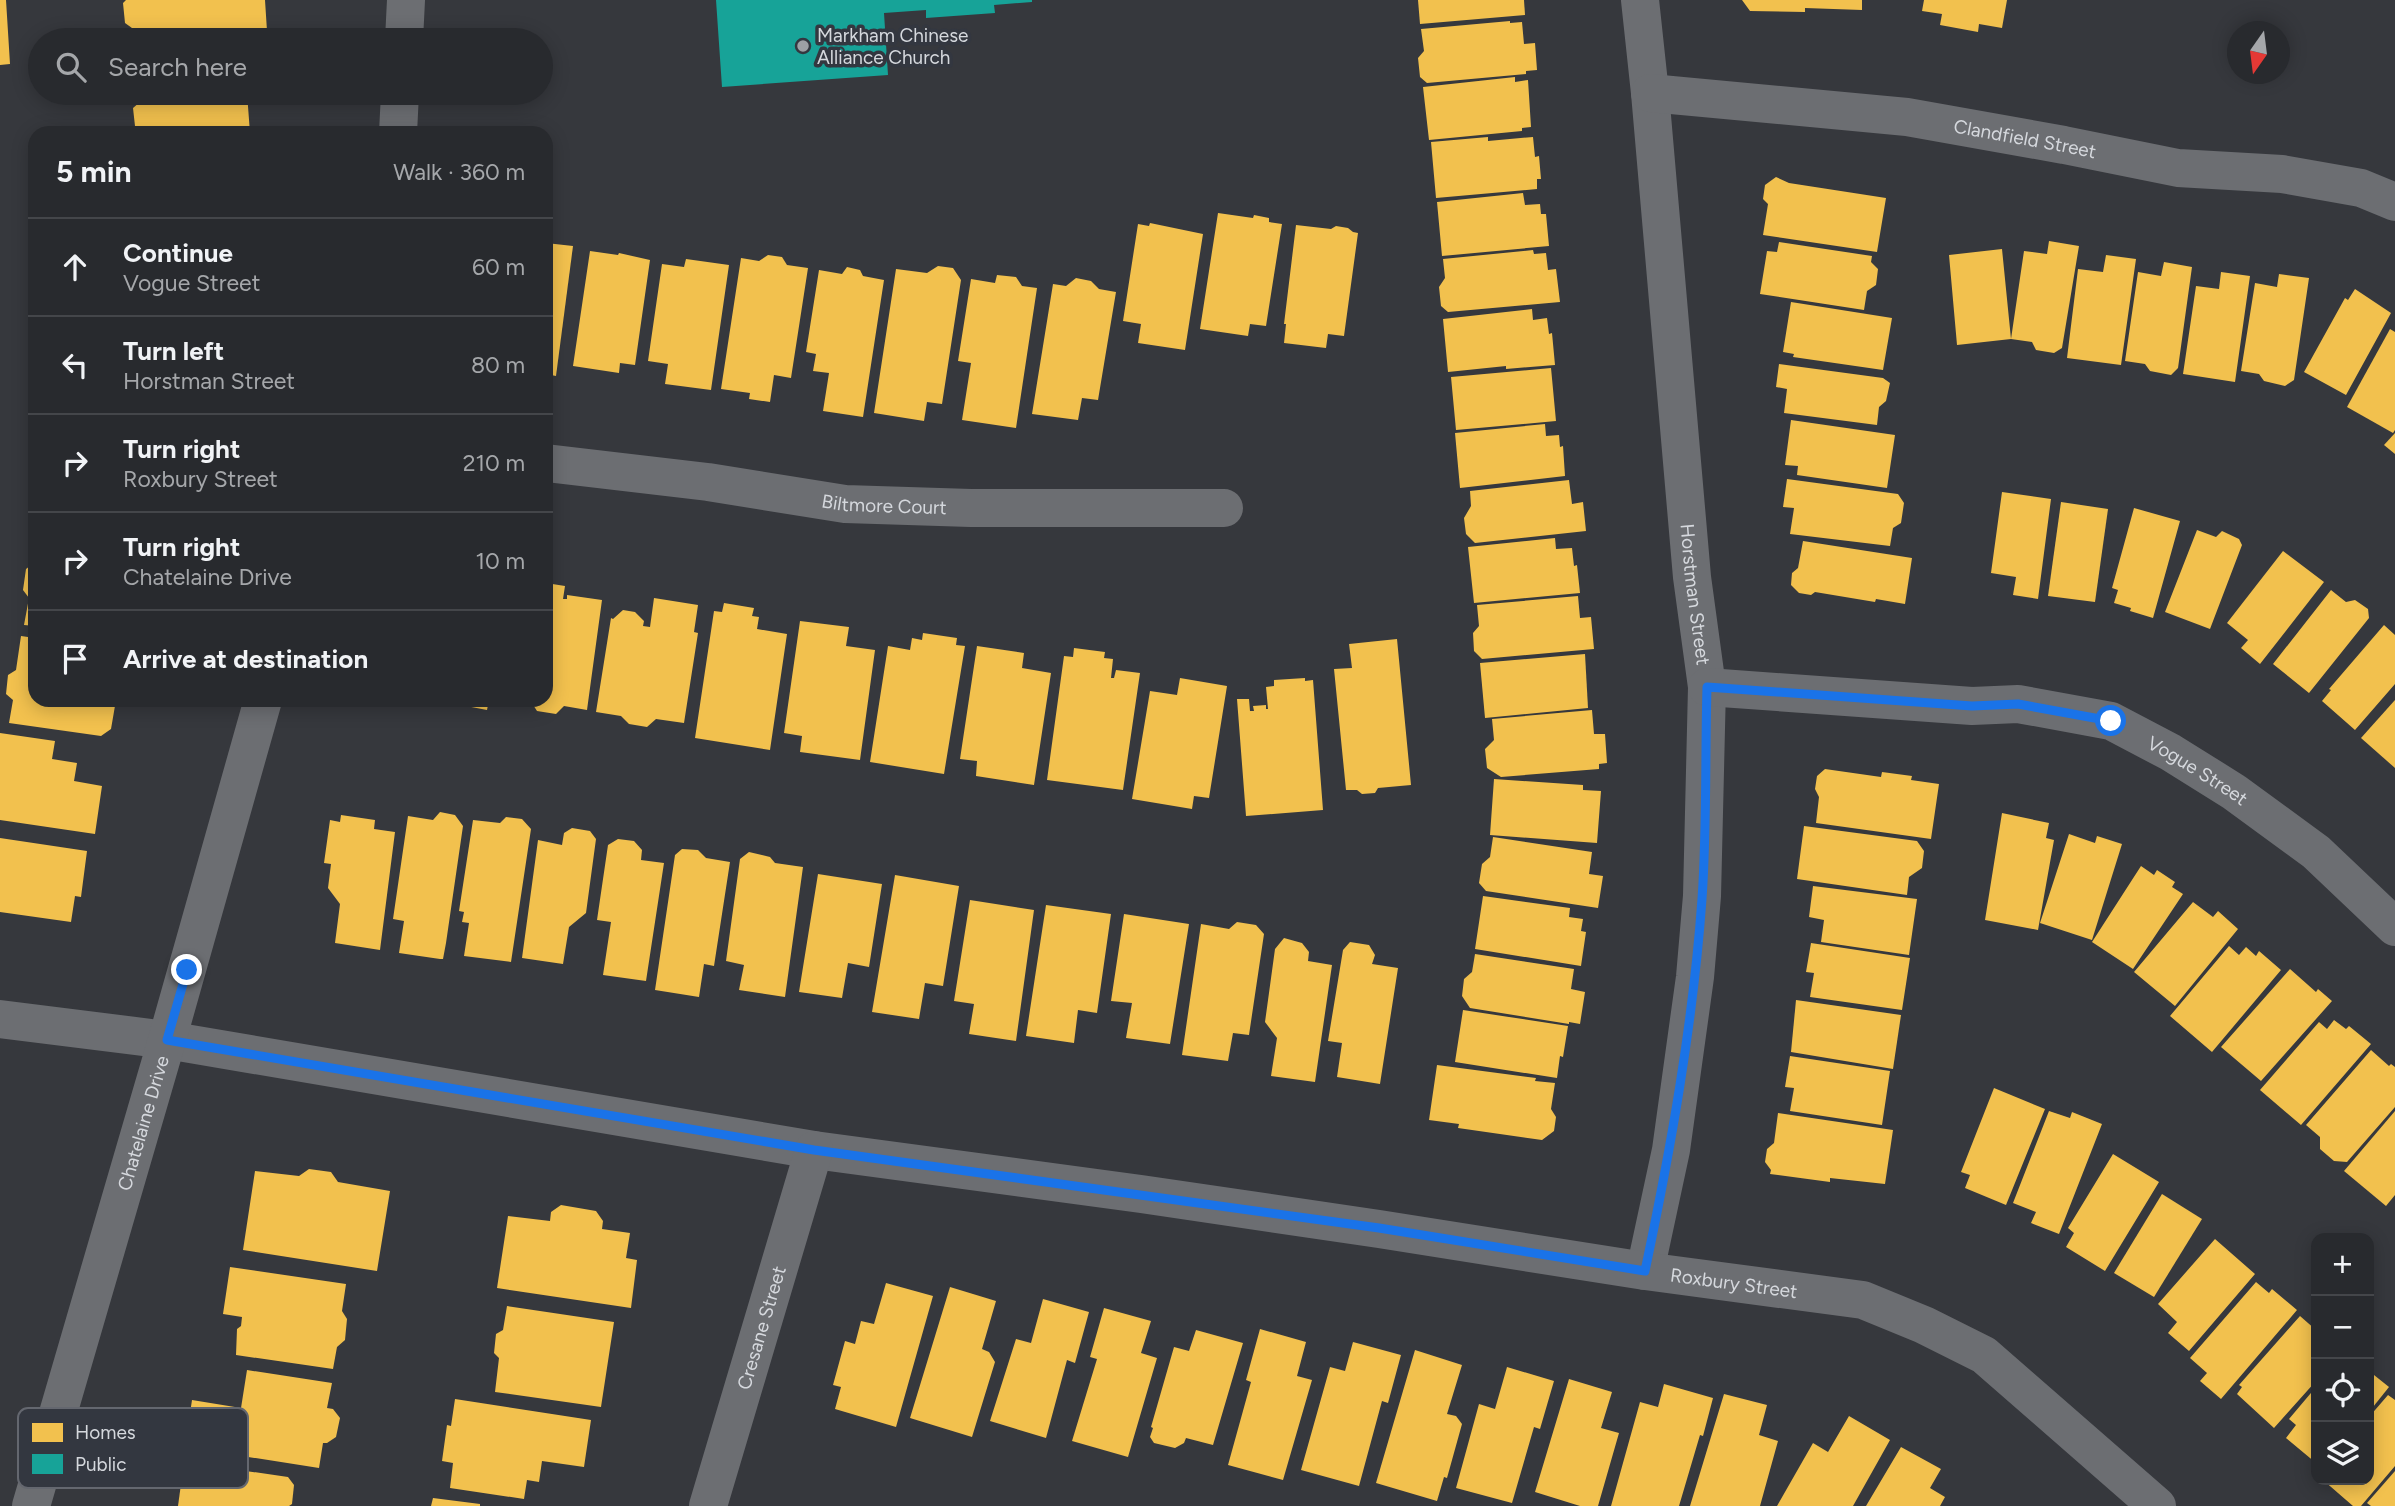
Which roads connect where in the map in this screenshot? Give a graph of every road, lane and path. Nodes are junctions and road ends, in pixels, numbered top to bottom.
1 (406, 0) edge
2 (1640, 0) edge
3 (405, 28) edge
4 (1650, 93) junction
5 (399, 105) edge
6 (398, 126) edge
7 (2395, 202) edge
8 (553, 464) edge
9 (1224, 508) dead end
10 (1707, 687) junction
11 (261, 707) edge
12 (2395, 927) edge
13 (0, 1019) edge
14 (167, 1040) junction
15 (814, 1150) junction
16 (1645, 1271) junction
17 (60, 1408) edge
18 (36, 1488) edge
19 (31, 1506) edge
20 (708, 1506) edge
21 (2157, 1506) edge

1 - 3 street
2 - 4 street, Horstman Street
4 - 7 street, Clandfield Street
4 - 10 street, Horstman Street
5 - 6 street
8 - 9 street, Biltmore Court
10 - 12 street, Vogue Street
10 - 16 street, Horstman Street
11 - 14 street, Chatelaine Drive
13 - 14 street, Roxbury Street
14 - 15 street, Roxbury Street
14 - 17 street, Chatelaine Drive
15 - 16 street, Roxbury Street
15 - 20 street, Cresane Street
16 - 21 street, Roxbury Street
18 - 19 street, Chatelaine Drive

